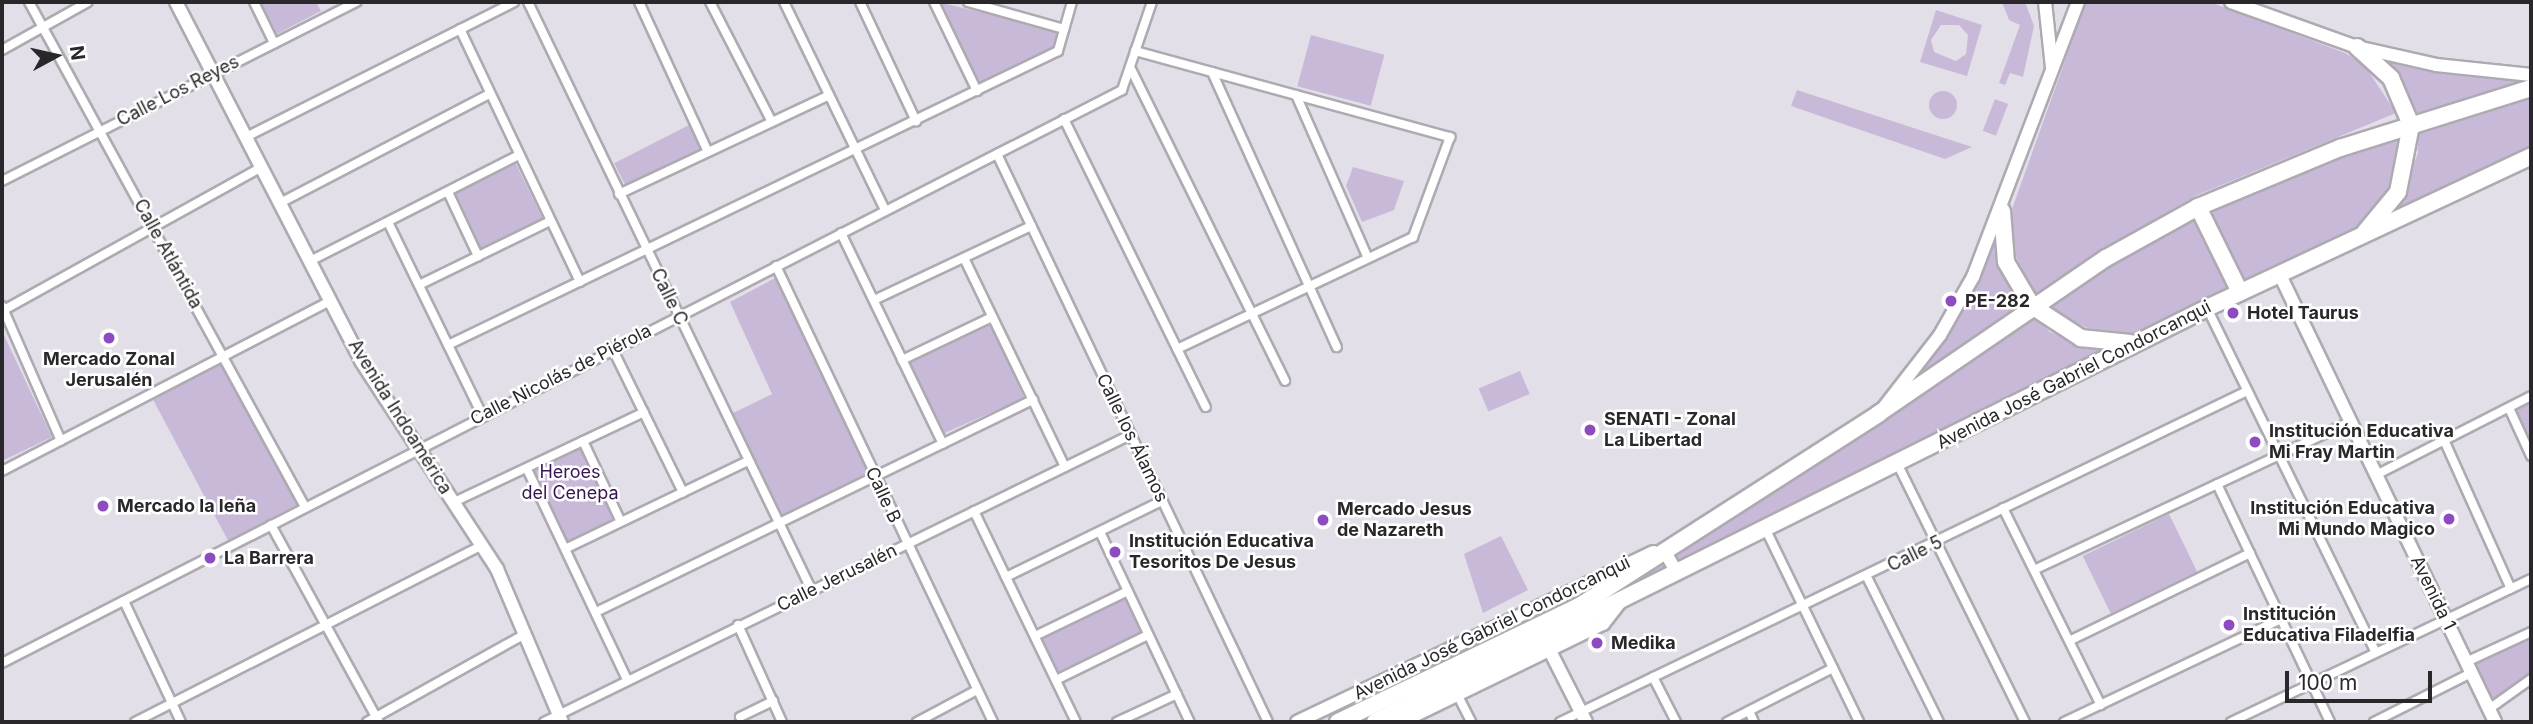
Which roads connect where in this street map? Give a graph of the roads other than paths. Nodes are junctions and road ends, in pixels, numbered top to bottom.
1 (29, 2) edge
2 (88, 2) edge
3 (176, 2) edge
4 (254, 2) edge
5 (356, 2) edge
6 (514, 2) edge
7 (528, 2) edge
8 (639, 2) edge
9 (710, 2) edge
10 (784, 2) edge
11 (860, 2) edge
12 (934, 2) edge
13 (968, 2) edge
14 (1072, 2) edge
15 (1152, 2) edge
16 (2045, 2) edge
17 (2078, 2) edge
18 (2231, 2) edge
19 (43, 28) junction
20 (460, 29) junction
21 (1064, 29) junction
22 (274, 43) junction
23 (2357, 47) junction
24 (2, 50) edge
25 (1135, 51) junction
26 (1130, 67) junction
27 (1212, 72) junction
28 (213, 73) junction
29 (2053, 75) junction
30 (2531, 75) edge
31 (2531, 88) edge
32 (977, 91) junction
33 (489, 94) junction
34 (829, 95) junction
35 (1296, 95) junction
36 (1065, 120) junction
37 (916, 121) junction
38 (772, 122) junction
39 (2412, 125) junction
40 (100, 130) junction
41 (246, 137) junction
42 (856, 150) junction
43 (708, 152) junction
44 (997, 154) junction
45 (517, 156) junction
46 (2531, 156) edge
47 (262, 167) junction
48 (2, 181) edge
49 (447, 192) junction
50 (619, 194) junction
51 (280, 202) junction
52 (2198, 207) junction
53 (885, 210) junction
54 (2002, 211) junction
55 (550, 221) junction
56 (388, 222) junction
57 (1031, 226) junction
58 (154, 229) junction
59 (841, 233) junction
60 (2359, 239) junction
61 (646, 251) junction
62 (478, 256) junction
63 (964, 258) junction
64 (1368, 258) junction
65 (310, 261) junction
66 (776, 265) junction
67 (2280, 275) junction
68 (580, 282) junction
69 (419, 285) junction
70 (1309, 285) junction
71 (2240, 292) junction
72 (874, 300) junction
73 (330, 301) junction
74 (2032, 306) junction
75 (2207, 308) junction
76 (3, 309) edge
77 (1253, 312) junction
78 (677, 316) junction
79 (992, 317) junction
80 (2139, 342) junction
81 (448, 345) junction
82 (1337, 347) dead end
83 (612, 348) junction
84 (1177, 349) junction
85 (225, 357) junction
86 (902, 360) junction
87 (1285, 381) dead end
88 (2247, 391) junction
89 (2530, 399) edge
90 (1033, 400) junction
91 (1206, 407) dead end
92 (2509, 408) junction
93 (643, 412) junction
94 (1878, 414) junction
95 (482, 415) junction
96 (2348, 424) junction
97 (1130, 435) junction
98 (2444, 440) junction
99 (61, 441) junction
100 (583, 441) junction
101 (943, 444) junction
102 (418, 447) junction
103 (2280, 453) junction
104 (2531, 456) edge
105 (748, 461) junction
106 (1897, 463) junction
107 (1065, 467) junction
108 (527, 469) junction
109 (2, 471) edge
110 (2376, 475) junction
111 (876, 479) junction
112 (2217, 484) junction
113 (683, 492) junction
114 (1162, 501) junction
115 (454, 502) junction
116 (305, 508) junction
117 (2003, 508) junction
118 (974, 511) junction
119 (621, 522) junction
120 (779, 524) junction
121 (271, 525) junction
122 (1763, 526) junction
123 (1100, 532) junction
124 (1689, 537) junction
125 (906, 544) junction
126 (1937, 544) junction
127 (482, 545) junction
128 (567, 548) junction
129 (1665, 552) junction
130 (2250, 553) junction
131 (2036, 569) junction
132 (1676, 571) junction
133 (1867, 577) junction
134 (1006, 578) junction
135 (2531, 579) edge
136 (2511, 589) junction
137 (812, 591) junction
138 (1128, 591) junction
139 (124, 601) junction
140 (1804, 608) junction
141 (596, 612) junction
142 (2446, 619) junction
143 (2281, 620) junction
144 (330, 624) junction
145 (738, 625) junction
146 (2531, 632) edge
147 (525, 634) junction
148 (1148, 635) junction
149 (1035, 636) junction
150 (1544, 638) junction
151 (2071, 640) junction
152 (2375, 651) junction
153 (2, 663) edge
154 (1833, 668) junction
155 (2469, 668) junction
156 (1445, 670) junction
157 (1653, 677) junction
158 (2531, 679) edge
159 (627, 680) junction
160 (1056, 680) junction
161 (2312, 684) junction
162 (978, 690) junction
163 (1455, 690) junction
164 (1177, 694) junction
165 (172, 702) junction
166 (773, 702) junction
167 (2101, 705) junction
168 (2489, 709) junction
169 (1749, 711) junction
170 (560, 717) edge
171 (740, 717) dead end
172 (1583, 717) edge
173 (378, 720) edge
174 (135, 722) edge
175 (181, 722) edge
176 (368, 722) edge
177 (544, 722) edge
178 (782, 722) edge
179 (917, 722) edge
180 (993, 722) edge
181 (1076, 722) edge
182 (1117, 722) edge
183 (1190, 722) edge
184 (1268, 722) edge
185 (1297, 722) edge
186 (1338, 722) edge
187 (1375, 722) edge
188 (1401, 722) edge
189 (1471, 722) edge
190 (1560, 722) edge
191 (1676, 722) edge
192 (1727, 722) edge
193 (1754, 722) edge
194 (1858, 722) edge
195 (1939, 722) edge
196 (2025, 722) edge
197 (2064, 722) edge
198 (2231, 722) edge
199 (2330, 722) edge
200 (2374, 722) edge
201 (2495, 722) edge

1 - 19 street, Calle Atlántida
2 - 19 street
3 - 28 street, Avenida Indoamérica
4 - 22 street
5 - 22 street, Calle Los Reyes
6 - 20 street
7 - 50 street, Calle C
8 - 43 street
9 - 38 street
10 - 34 street
11 - 37 street
12 - 32 street
13 - 21 street
14 - 21 street
15 - 25 street
16 - 29 street
17 - 29 street
18 - 23 street
19 - 24 street
19 - 40 street, Calle Atlántida
20 - 33 street
20 - 41 street
21 - 32 street
22 - 28 street, Calle Los Reyes
23 - 30 street
23 - 39 highway
25 - 26 street
25 - 27 street
26 - 36 street, Calle Nicolás de Piérola
26 - 77 street
27 - 35 street
27 - 70 street
28 - 40 street, Calle Los Reyes
28 - 41 street, Avenida Indoamérica
29 - 54 street
31 - 39 highway, Avenida José Gabriel Condorcanqui
32 - 37 street
33 - 45 street
33 - 51 street
34 - 38 street
34 - 42 street
35 - 64 street
35 - 64 street
36 - 44 street, Calle Nicolás de Piérola
36 - 84 street
37 - 42 street
38 - 43 street
39 - 52 highway, Avenida José Gabriel Condorcanqui
39 - 60 highway
40 - 48 street, Calle Los Reyes
40 - 58 street, Calle Atlántida
41 - 47 street, Avenida Indoamérica
42 - 53 street
42 - 61 street
43 - 50 street
44 - 53 street, Calle Nicolás de Piérola
44 - 57 street, Calle los Álamos
45 - 49 street
45 - 55 street
46 - 60 highway, Avenida José Gabriel Condorcanqui
47 - 51 street, Avenida Indoamérica
47 - 58 street
49 - 56 street
49 - 62 street
50 - 61 street, Calle C
51 - 65 street, Avenida Indoamérica
52 - 71 highway
52 - 74 highway, Avenida José Gabriel Condorcanqui
53 - 59 street, Calle Nicolás de Piérola
54 - 74 highway
54 - 94 street
55 - 62 street
55 - 68 street
56 - 65 street
56 - 69 street
57 - 63 street
57 - 97 street, Calle los Álamos
58 - 76 street
58 - 85 street, Calle Atlántida
59 - 66 street, Calle Nicolás de Piérola
59 - 72 street
60 - 67 highway, Avenida José Gabriel Condorcanqui
61 - 68 street
61 - 78 street, Calle C
62 - 69 street
63 - 72 street
63 - 79 street
64 - 70 street
65 - 73 street, Avenida Indoamérica
66 - 78 street, Calle Nicolás de Piérola
66 - 111 street, Calle B
67 - 71 highway, Avenida José Gabriel Condorcanqui
67 - 96 street, Avenida 1
68 - 81 street
69 - 81 street
70 - 77 street
70 - 82 street
71 - 75 highway, Avenida José Gabriel Condorcanqui
72 - 86 street
73 - 85 street
73 - 102 street, Avenida Indoamérica
74 - 80 highway
74 - 94 highway, Avenida José Gabriel Condorcanqui
75 - 80 highway, Avenida José Gabriel Condorcanqui
75 - 88 street
76 - 99 street
77 - 84 street
77 - 87 street
78 - 83 street, Calle Nicolás de Piérola
78 - 105 street, Calle C
79 - 86 street
79 - 90 street
80 - 106 highway, Avenida José Gabriel Condorcanqui
81 - 95 street
83 - 93 street
83 - 95 street, Calle Nicolás de Piérola
84 - 91 street
85 - 99 street
85 - 116 street, Calle Atlántida
86 - 101 street
88 - 103 street
88 - 117 street, Calle 5
89 - 92 street
90 - 101 street
90 - 107 street
92 - 98 street
92 - 104 street
93 - 100 street
93 - 113 street
94 - 124 highway, Avenida José Gabriel Condorcanqui
95 - 102 street, Calle Nicolás de Piérola
96 - 103 street
96 - 110 street, Avenida 1
97 - 107 street, Calle Jerusalén
97 - 114 street, Calle los Álamos
98 - 110 street
98 - 136 street
99 - 109 street
100 - 108 street
100 - 119 street
101 - 111 street
102 - 115 street, Avenida Indoamérica
102 - 116 street, Calle Nicolás de Piérola
103 - 112 street
103 - 152 street
105 - 113 street
105 - 120 street, Calle C
106 - 122 highway, Avenida José Gabriel Condorcanqui
106 - 126 street
107 - 118 street, Calle Jerusalén
108 - 115 street
108 - 128 street
110 - 142 street, Avenida 1
111 - 120 street
111 - 125 street, Calle B
112 - 130 street
112 - 131 street
113 - 119 street
114 - 123 street
114 - 184 street, Calle los Álamos
115 - 127 street, Avenida Indoamérica
116 - 121 street, Calle Nicolás de Piérola
117 - 126 street, Calle 5
117 - 131 street
118 - 125 street, Calle Jerusalén
118 - 134 street
119 - 128 street
120 - 137 street, Calle C
120 - 141 street
121 - 139 street, Calle Nicolás de Piérola
121 - 144 street
122 - 132 highway, Avenida José Gabriel Condorcanqui
122 - 140 street
123 - 134 street
123 - 138 street
124 - 129 highway, Avenida José Gabriel Condorcanqui
124 - 185 street, Avenida José Gabriel Condorcanqui
125 - 137 street, Calle Jerusalén
125 - 162 street, Calle B
126 - 133 street, Calle 5
126 - 196 street
127 - 144 street
127 - 147 street, Avenida Indoamérica
128 - 141 street
129 - 132 street
129 - 150 highway, Avenida José Gabriel Condorcanqui
130 - 143 street
130 - 151 street
131 - 151 street
132 - 150 highway, Avenida José Gabriel Condorcanqui
133 - 140 street, Calle 5
133 - 195 street
134 - 149 street
135 - 136 street
136 - 142 street
137 - 145 street, Calle Jerusalén
138 - 148 street
138 - 149 street
139 - 153 street, Calle Nicolás de Piérola
139 - 165 street
140 - 154 street
140 - 157 street, Calle 5
141 - 159 street
142 - 152 street
142 - 155 street, Avenida 1
143 - 161 street
143 - 167 street
144 - 165 street
144 - 173 street
145 - 159 street, Calle Jerusalén
145 - 166 street
146 - 155 street
147 - 170 street, Avenida Indoamérica
147 - 173 street
148 - 160 street
148 - 164 street
149 - 160 street
150 - 156 highway, Avenida José Gabriel Condorcanqui
150 - 163 highway, Avenida José Gabriel Condorcanqui
150 - 172 street
151 - 167 street
152 - 161 street
154 - 169 street
154 - 194 street
155 - 168 street, Avenida 1
155 - 200 street
156 - 163 street
156 - 186 highway, Avenida José Gabriel Condorcanqui
157 - 172 street, Calle 5
157 - 191 street
158 - 168 street
159 - 170 street, Calle Jerusalén
160 - 181 street
161 - 198 street
161 - 199 street
162 - 179 street
162 - 180 street, Calle B
163 - 187 highway, Avenida José Gabriel Condorcanqui
163 - 188 street, Avenida José Gabriel Condorcanqui
163 - 189 street
164 - 182 street
164 - 183 street
165 - 174 street
165 - 175 street
166 - 171 street
166 - 178 street
167 - 197 street
168 - 201 street, Avenida 1
169 - 192 street
169 - 193 street
170 - 177 street, Calle Jerusalén
172 - 190 street, Calle 5
173 - 176 street

